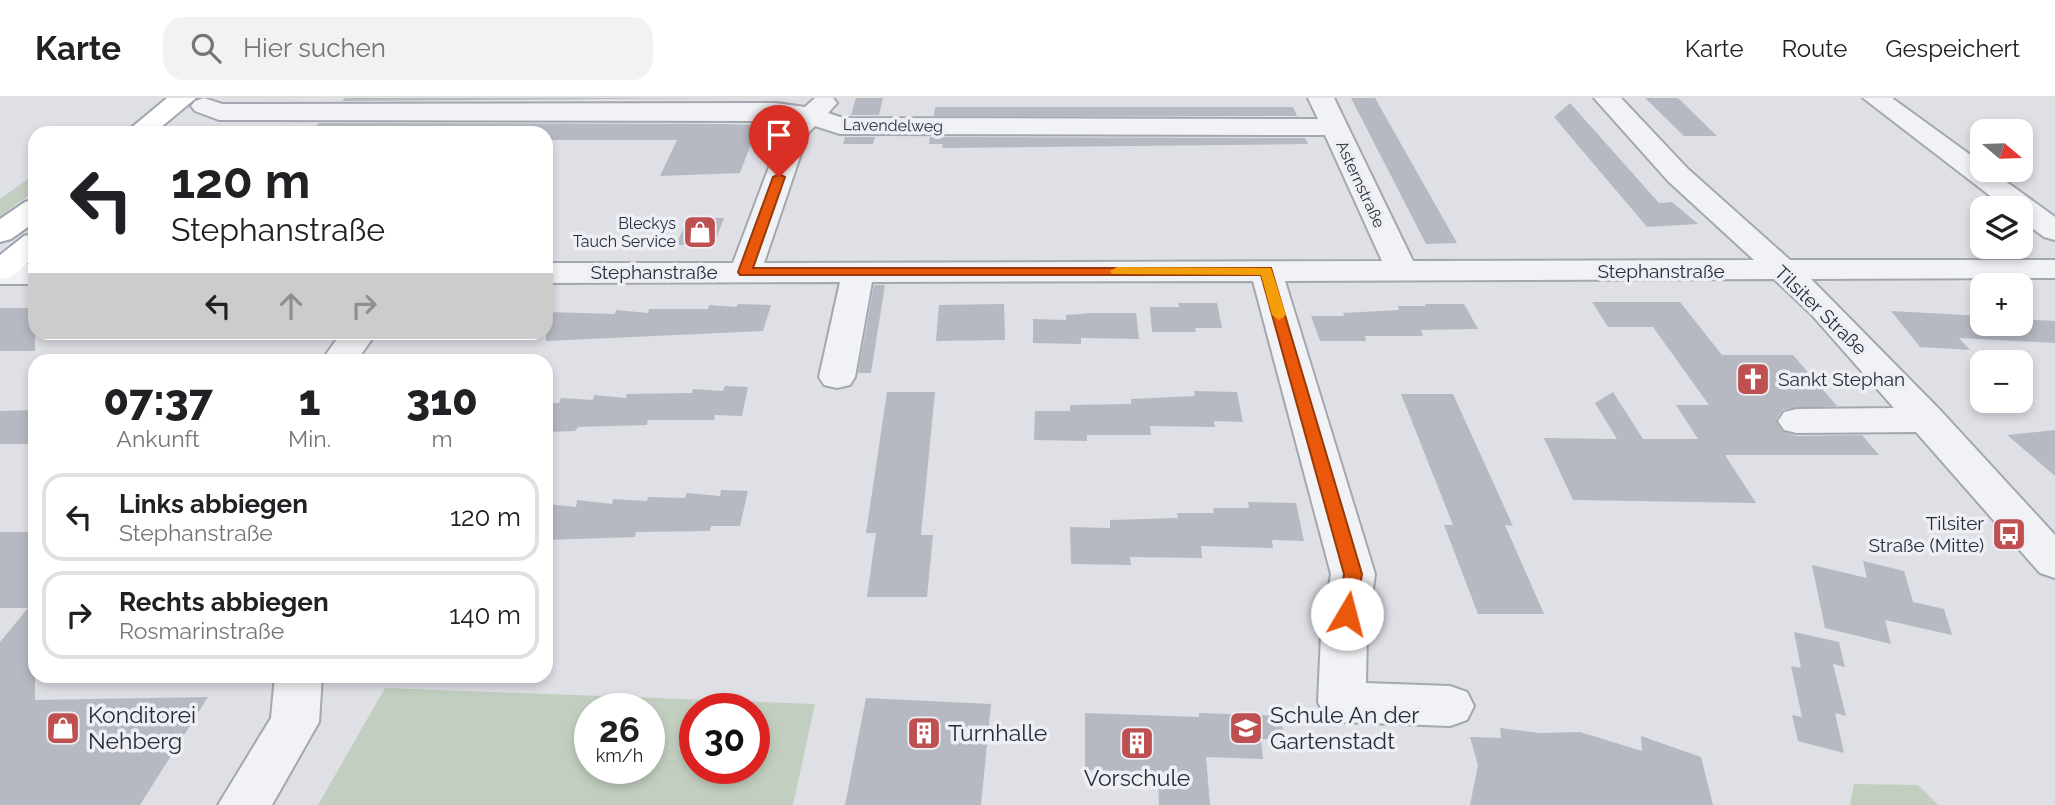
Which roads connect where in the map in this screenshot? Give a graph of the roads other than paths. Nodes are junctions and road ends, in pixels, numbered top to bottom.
1 (1052, 98) edge
2 (1321, 98) edge
3 (1607, 98) edge
4 (1876, 98) edge
5 (200, 101) edge
6 (818, 107) edge
7 (152, 126) edge
8 (177, 126) edge
9 (1054, 126) junction
10 (1334, 127) junction
11 (28, 213) edge
12 (2055, 231) edge
13 (0, 233) edge
14 (28, 248) edge
15 (2055, 269) edge
16 (1266, 271) junction
17 (1402, 271) junction
18 (1782, 271) junction
19 (0, 272) edge
20 (745, 272) junction
21 (858, 272) junction
22 (553, 273) edge
23 (28, 274) edge
24 (836, 377) dead end
25 (1928, 420) junction
26 (1797, 421) dead end
27 (2055, 562) edge
28 (298, 683) edge
29 (1450, 706) dead end
30 (244, 805) edge

1 - 9 street
2 - 10 street, Asternstraße
3 - 18 street, Tilsiter Straße
4 - 12 street
5 - 6 street, Lavendelweg
5 - 7 main road
5 - 8 main road
6 - 9 street, Lavendelweg
6 - 20 street
9 - 10 street, Lavendelweg
10 - 17 street, Asternstraße
11 - 13 main road
14 - 19 main road
15 - 18 street, Stephanstraße
16 - 17 street, Stephanstraße
16 - 21 street, Stephanstraße
16 - 29 street
17 - 18 street, Stephanstraße
18 - 25 street, Tilsiter Straße
19 - 23 street
20 - 21 street, Stephanstraße
20 - 22 street, Stephanstraße
21 - 24 street
25 - 26 street
25 - 27 street, Tilsiter Straße
28 - 30 street

